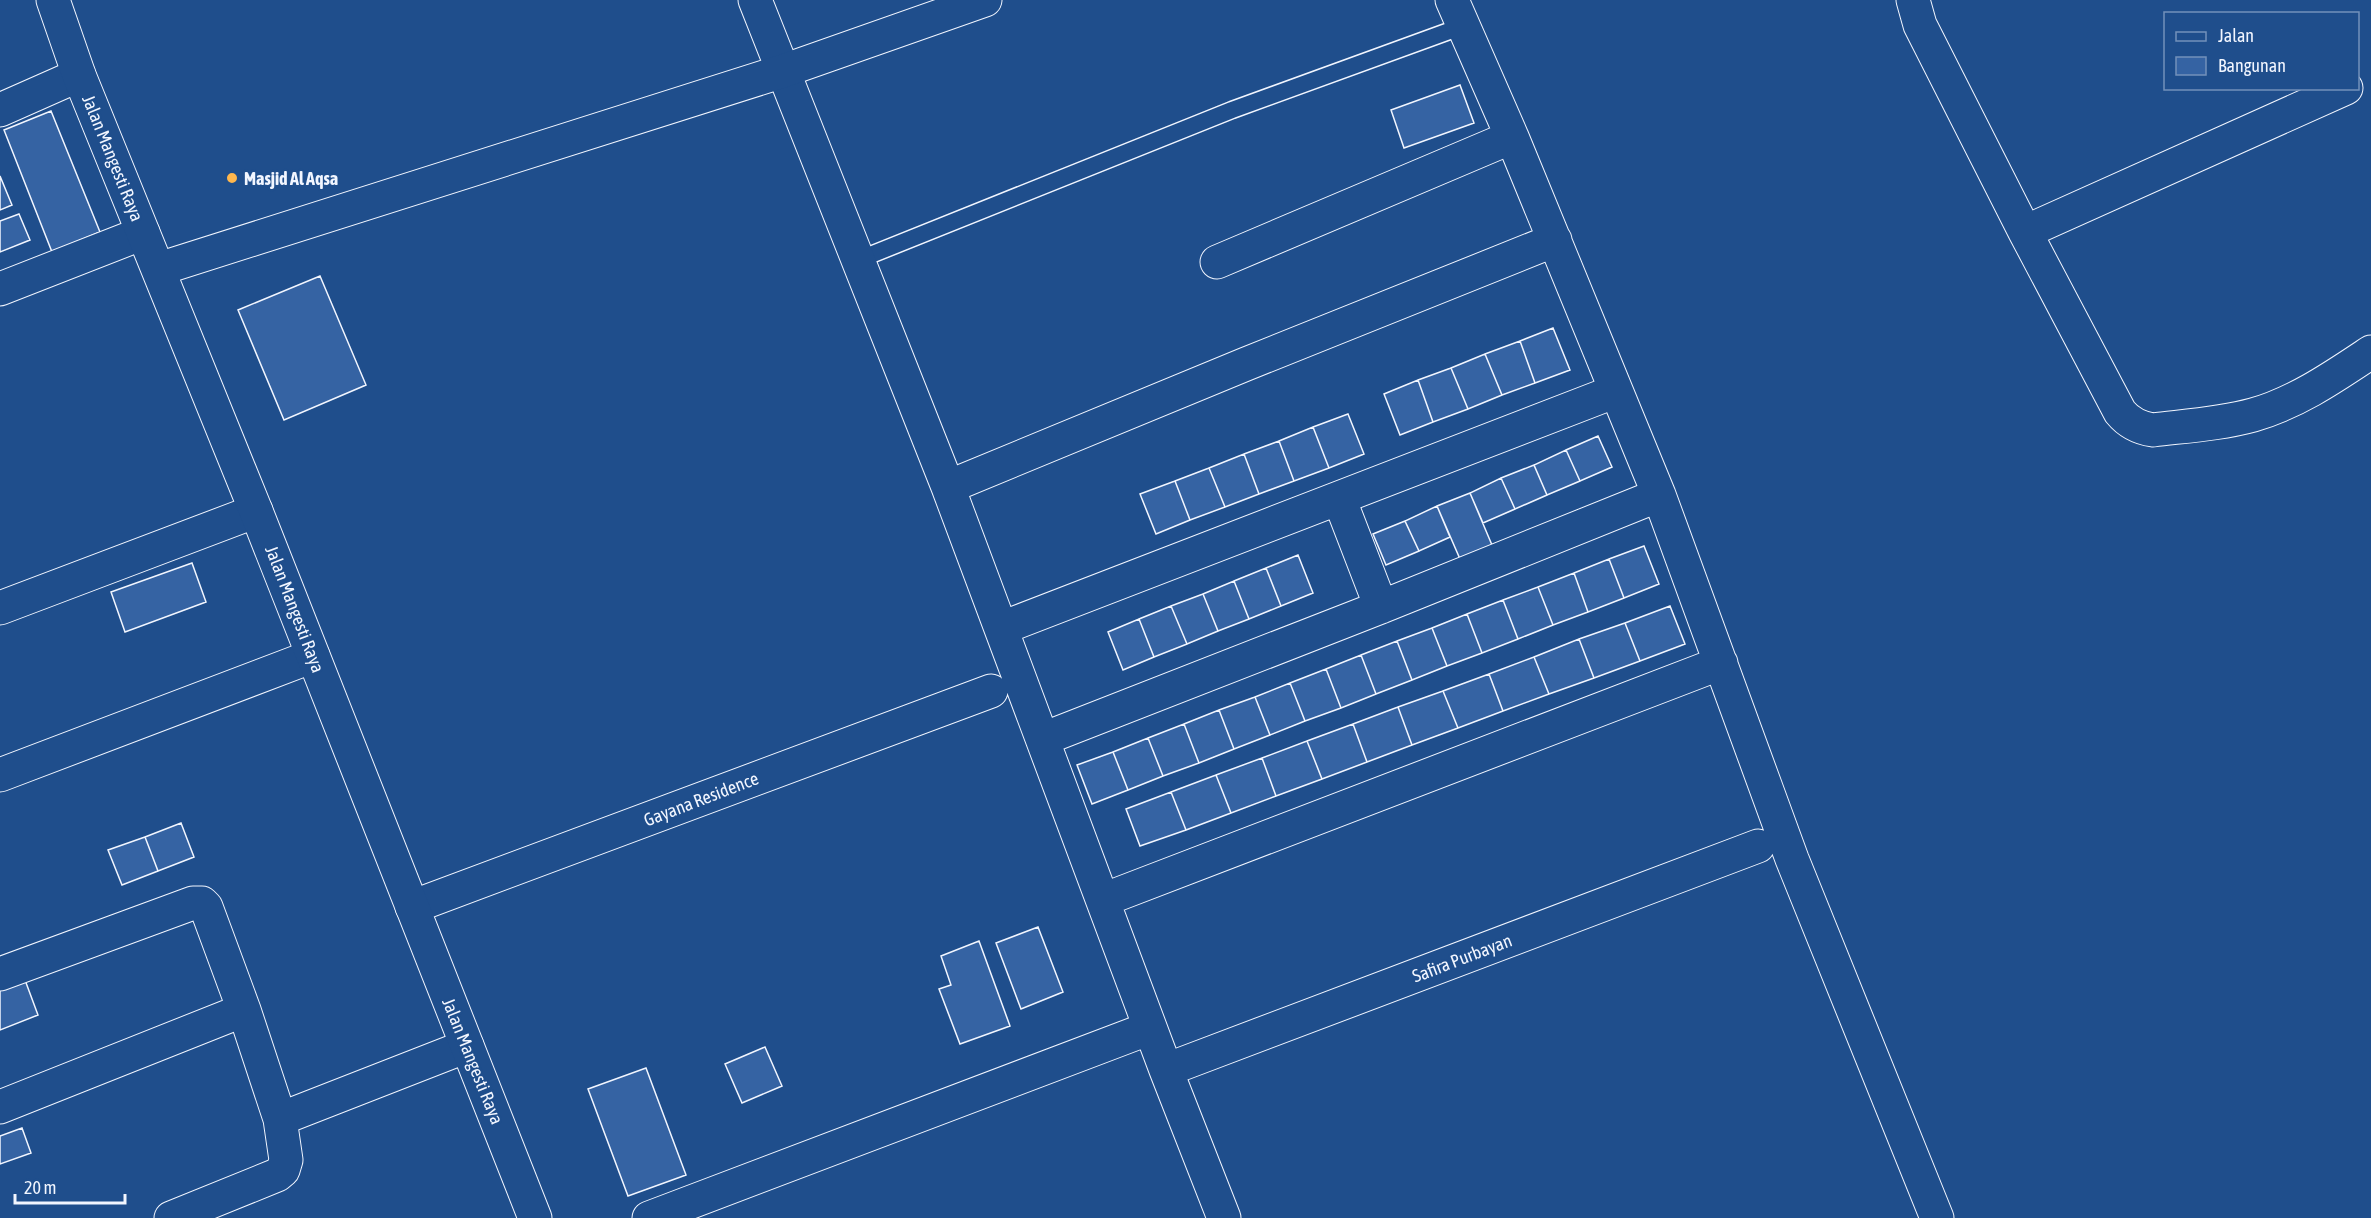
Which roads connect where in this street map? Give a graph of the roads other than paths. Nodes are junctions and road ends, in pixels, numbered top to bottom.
1 (53, 0) edge
2 (755, 0) edge
3 (985, 0) edge
4 (1913, 0) edge
5 (1458, 13) edge
6 (783, 71) junction
7 (79, 75) junction
8 (2342, 90) edge
9 (0, 111) edge
10 (1512, 137) junction
11 (2025, 232) junction
12 (143, 233) junction
13 (1555, 240) junction
14 (858, 260) junction
15 (1218, 261) dead end
16 (159, 269) junction
17 (0, 289) edge
18 (2371, 352) edge
19 (1616, 391) junction
20 (948, 488) junction
21 (1659, 495) junction
22 (1338, 498) junction
23 (256, 511) junction
24 (1381, 607) junction
25 (0, 608) edge
26 (1002, 628) junction
27 (313, 656) junction
28 (1721, 663) junction
29 (991, 691) dead end
30 (1042, 739) junction
31 (0, 775) edge
32 (1758, 846) dead end
33 (1103, 900) junction
34 (412, 907) junction
35 (0, 974) edge
36 (244, 1010) junction
37 (1150, 1028) junction
38 (467, 1046) junction
39 (1166, 1070) junction
40 (0, 1107) edge
41 (280, 1119) junction
42 (171, 1218) edge
43 (535, 1218) edge
44 (649, 1218) edge
45 (1224, 1218) edge
46 (1937, 1218) edge

1 - 7 street, Jalan Mangesti Raya
2 - 6 street
3 - 6 street
4 - 11 street
5 - 10 street
5 - 14 lane
6 - 14 street
6 - 16 street
7 - 9 street
7 - 12 street, Jalan Mangesti Raya
8 - 11 street
10 - 13 street
10 - 15 street
11 - 18 street
12 - 16 street, Jalan Mangesti Raya
12 - 17 street
13 - 19 street
13 - 20 street
14 - 20 street
16 - 23 street, Jalan Mangesti Raya
19 - 21 street
19 - 22 street
20 - 26 street
21 - 24 street
21 - 28 street
22 - 24 street
22 - 26 street
23 - 25 street
23 - 27 street, Jalan Mangesti Raya
24 - 30 street
26 - 30 street
27 - 31 street
27 - 34 street, Jalan Mangesti Raya
28 - 33 street
28 - 46 street
29 - 34 street, Gayana Residence
30 - 33 street
32 - 39 street, Safira Purbayan
33 - 37 street
34 - 38 street, Jalan Mangesti Raya
35 - 36 street
36 - 40 street
36 - 41 street
37 - 39 street
37 - 44 street
38 - 41 street
38 - 43 street, Jalan Mangesti Raya
39 - 45 street
41 - 42 street

